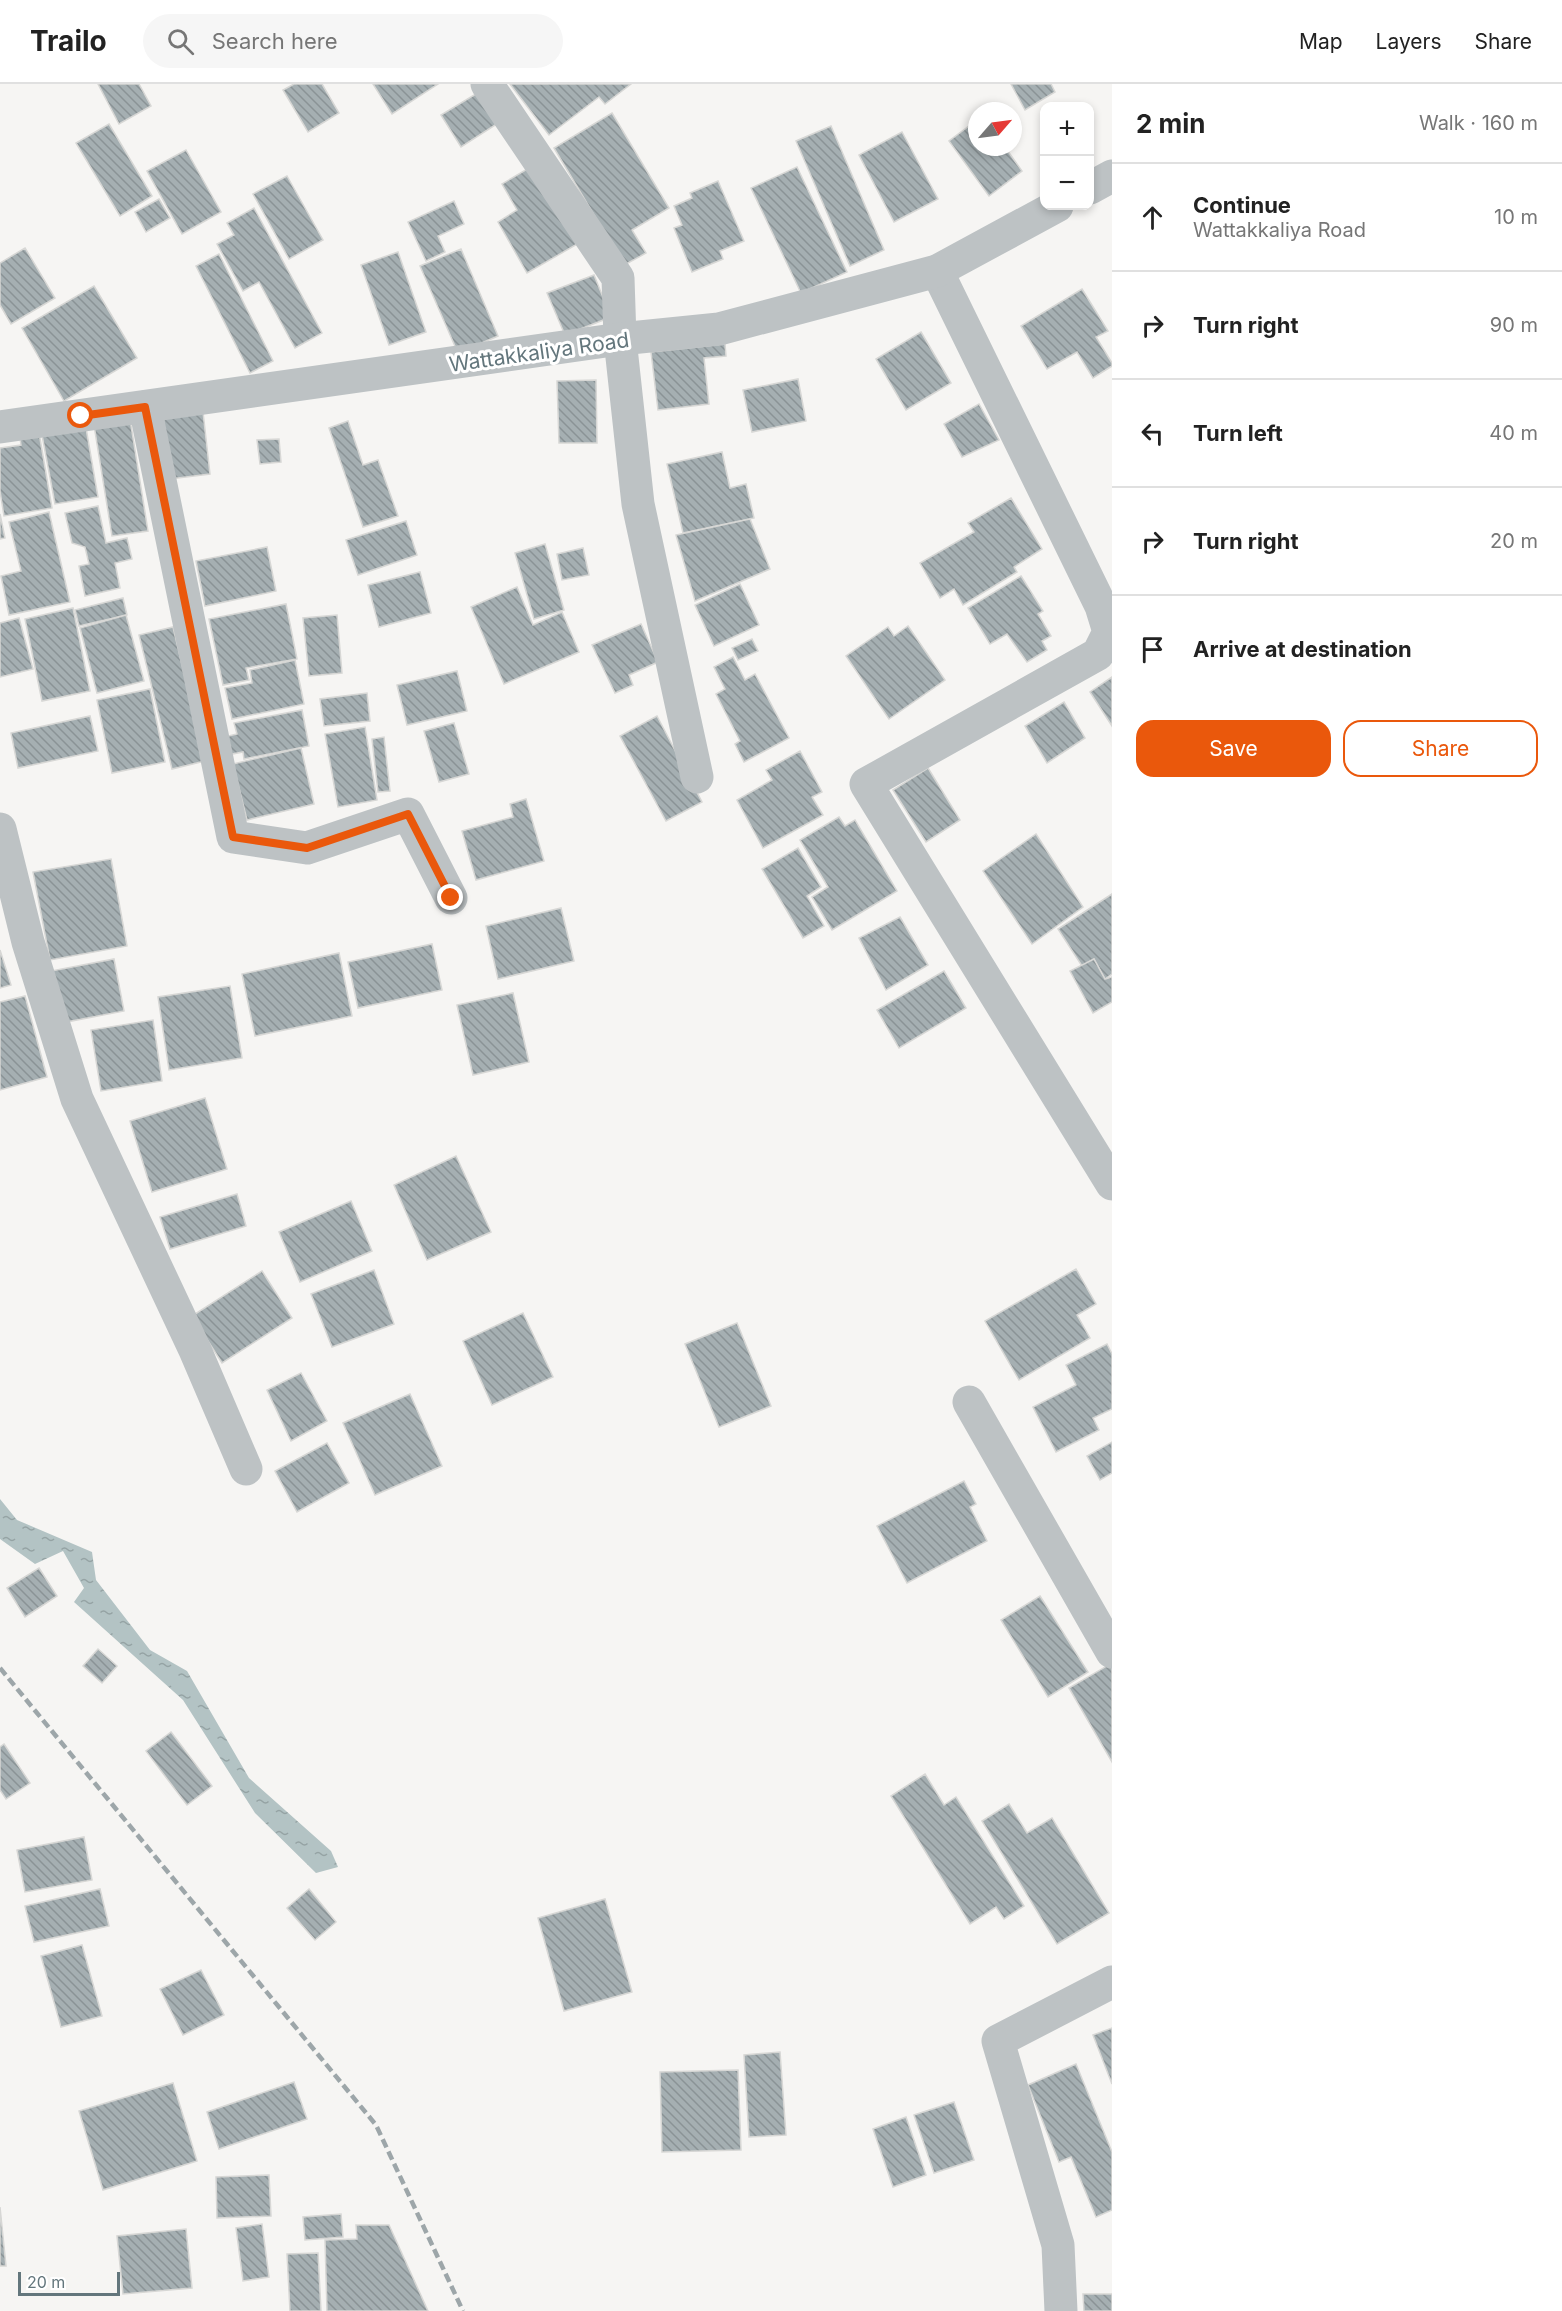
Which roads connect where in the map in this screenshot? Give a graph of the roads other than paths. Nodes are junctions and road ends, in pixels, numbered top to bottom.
1 (487, 84) edge
2 (1112, 176) edge
3 (1094, 185) edge
4 (1050, 210) edge
5 (937, 271) junction
6 (620, 339) junction
7 (145, 407) junction
8 (0, 428) edge
9 (697, 777) dead end
10 (0, 829) edge
11 (451, 898) dead end
12 (1112, 1184) edge
13 (969, 1402) dead end
14 (246, 1469) dead end
15 (1112, 1652) edge
16 (1112, 1982) edge
17 (1061, 2311) edge

1 - 6 street
2 - 3 street
4 - 5 street, Wattakkaliya Road
5 - 6 street, Wattakkaliya Road
5 - 12 street
6 - 7 street, Wattakkaliya Road
6 - 9 street
7 - 8 street, Wattakkaliya Road
7 - 11 street
10 - 14 street
13 - 15 street
16 - 17 street

